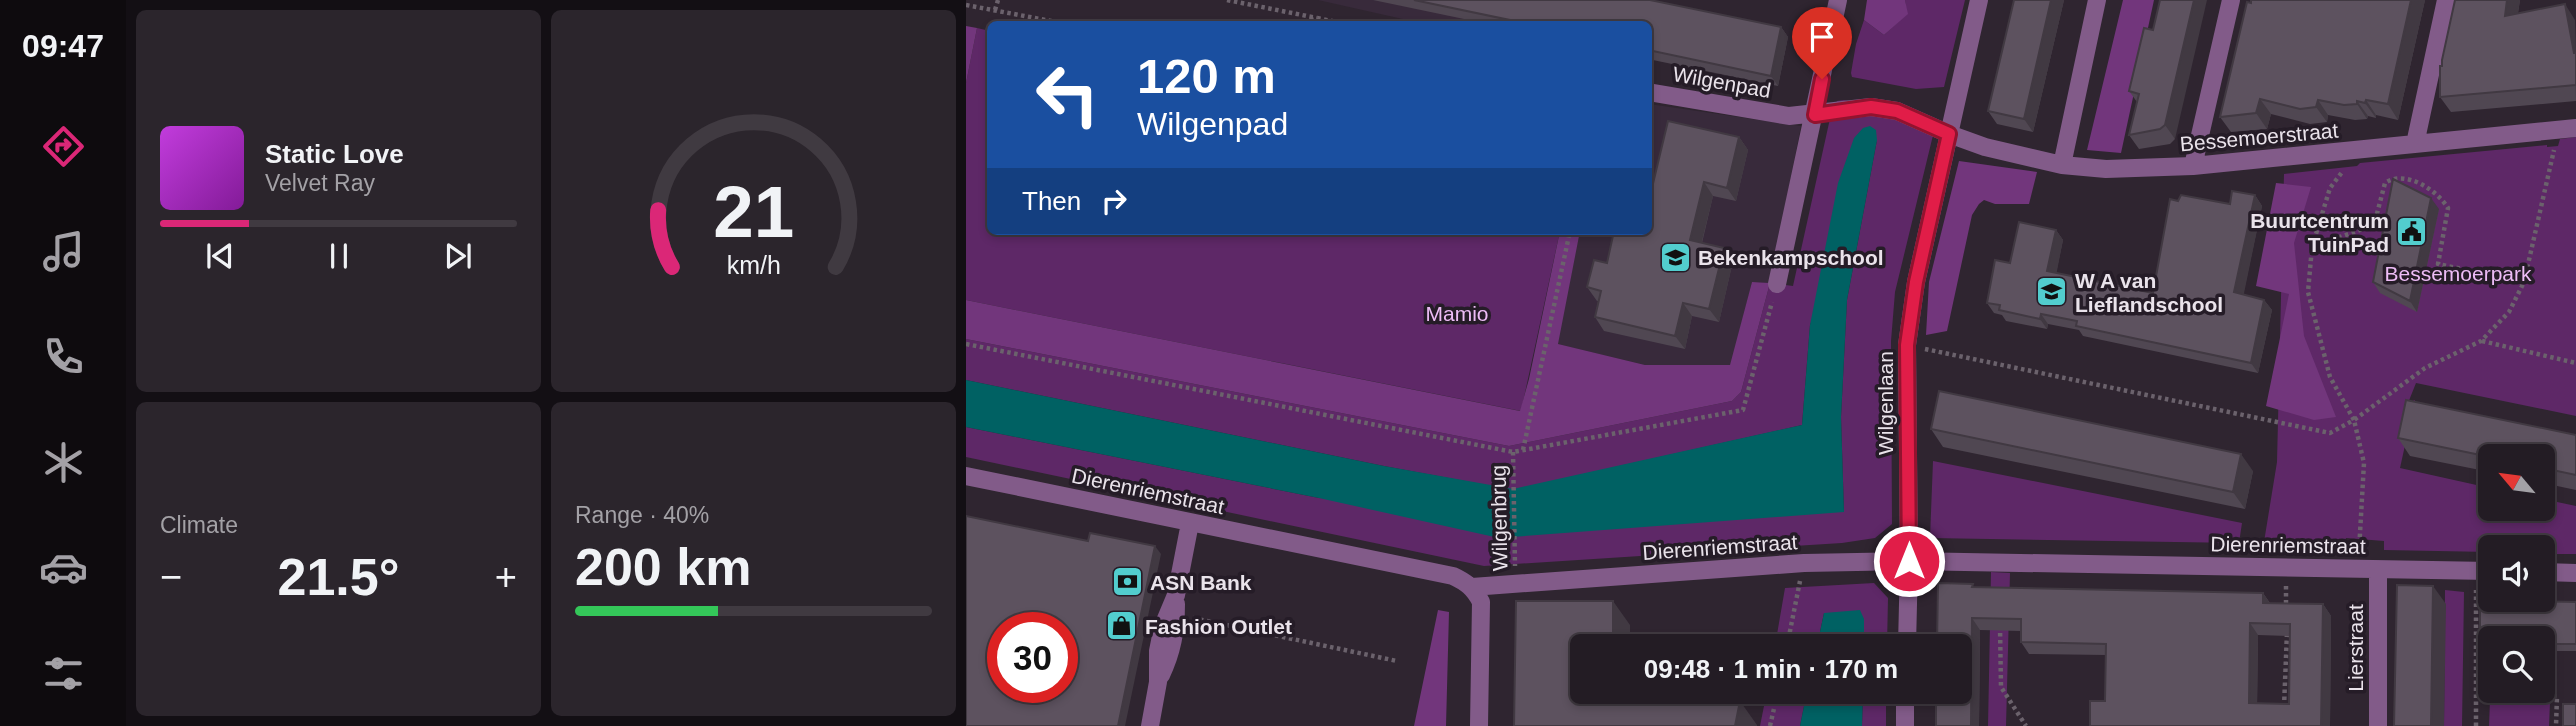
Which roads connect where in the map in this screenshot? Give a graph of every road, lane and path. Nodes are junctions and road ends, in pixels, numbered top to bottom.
1 (998, 0) edge
2 (1227, 0) edge
3 (1838, 0) edge
4 (1979, 0) edge
5 (2097, 0) edge
6 (2231, 0) edge
7 (2446, 0) edge
8 (966, 5) edge
9 (995, 10) junction
10 (1317, 18) junction
11 (1052, 21) edge
12 (1307, 21) edge
13 (1332, 21) edge
14 (1652, 93) edge
15 (1815, 115) junction
16 (2567, 129) edge
17 (1949, 134) junction
18 (2415, 144) junction
19 (2358, 151) junction
20 (2062, 165) junction
21 (2193, 166) junction
22 (1569, 235) edge
23 (2312, 247) junction
24 (2524, 282) junction
25 (1777, 284) joint
26 (2482, 341) junction
27 (966, 344) edge
28 (1907, 345) junction
29 (2576, 363) edge
30 (2354, 420) junction
31 (1523, 450) junction
32 (1513, 452) junction
33 (966, 476) edge
34 (1190, 523) junction
35 (1909, 561) junction
36 (1804, 563) junction
37 (2285, 568) junction
38 (2358, 569) junction
39 (2378, 570) junction
40 (2478, 571) edge
41 (2555, 572) edge
42 (2576, 573) edge
43 (1516, 584) junction
44 (1472, 587) junction
45 (1176, 595) junction
46 (2481, 612) edge
47 (1176, 614) junction
48 (2000, 618) edge
49 (1789, 634) edge
50 (1907, 634) edge
51 (1397, 661) dead end
52 (1158, 682) junction
53 (2476, 692) junction
54 (1775, 704) edge
55 (1906, 704) edge
56 (2284, 713) edge
57 (1150, 726) edge
58 (1479, 726) edge
59 (1770, 726) edge
60 (1905, 726) edge
61 (2026, 726) edge
62 (2378, 726) edge
63 (2476, 726) edge
64 (2556, 726) edge

1 - 9 path
2 - 10 path
3 - 15 street
4 - 17 street, Wilgenlaan
5 - 20 street
6 - 21 street
7 - 18 street
8 - 9 path
9 - 11 path
10 - 12 path
10 - 13 path
14 - 15 street, Wilgenpad
15 - 17 street, Wilgenpad
15 - 25 street
16 - 18 street, Bessemoerstraat
16 - 24 path
17 - 20 street, Bessemoerstraat
17 - 28 street, Wilgenlaan
18 - 19 street, Bessemoerstraat
19 - 21 street, Bessemoerstraat
19 - 23 path
20 - 21 street, Bessemoerstraat
22 - 31 path
23 - 24 path
23 - 30 path
24 - 26 path
25 - 31 path
26 - 29 path
26 - 30 path
27 - 32 path
28 - 30 path
28 - 35 street, Wilgenlaan
30 - 38 path
31 - 32 path
32 - 43 path, Wilgenbrug
33 - 34 street, Dierenriemstraat
34 - 44 street, Dierenriemstraat
34 - 45 street
35 - 36 street, Dierenriemstraat
35 - 37 street, Dierenriemstraat
35 - 50 street, Wilgenlaan
36 - 43 street, Dierenriemstraat
36 - 49 path
37 - 38 street, Dierenriemstraat
37 - 56 path
38 - 39 street, Dierenriemstraat
39 - 40 street, Dierenriemstraat
39 - 62 street, Lierstraat
41 - 42 street
43 - 44 street, Dierenriemstraat
44 - 58 street
45 - 47 street
45 - 52 street
46 - 53 path
47 - 51 path
47 - 52 street
48 - 61 path
52 - 57 street
53 - 63 path
53 - 64 path
54 - 59 path
55 - 60 street

